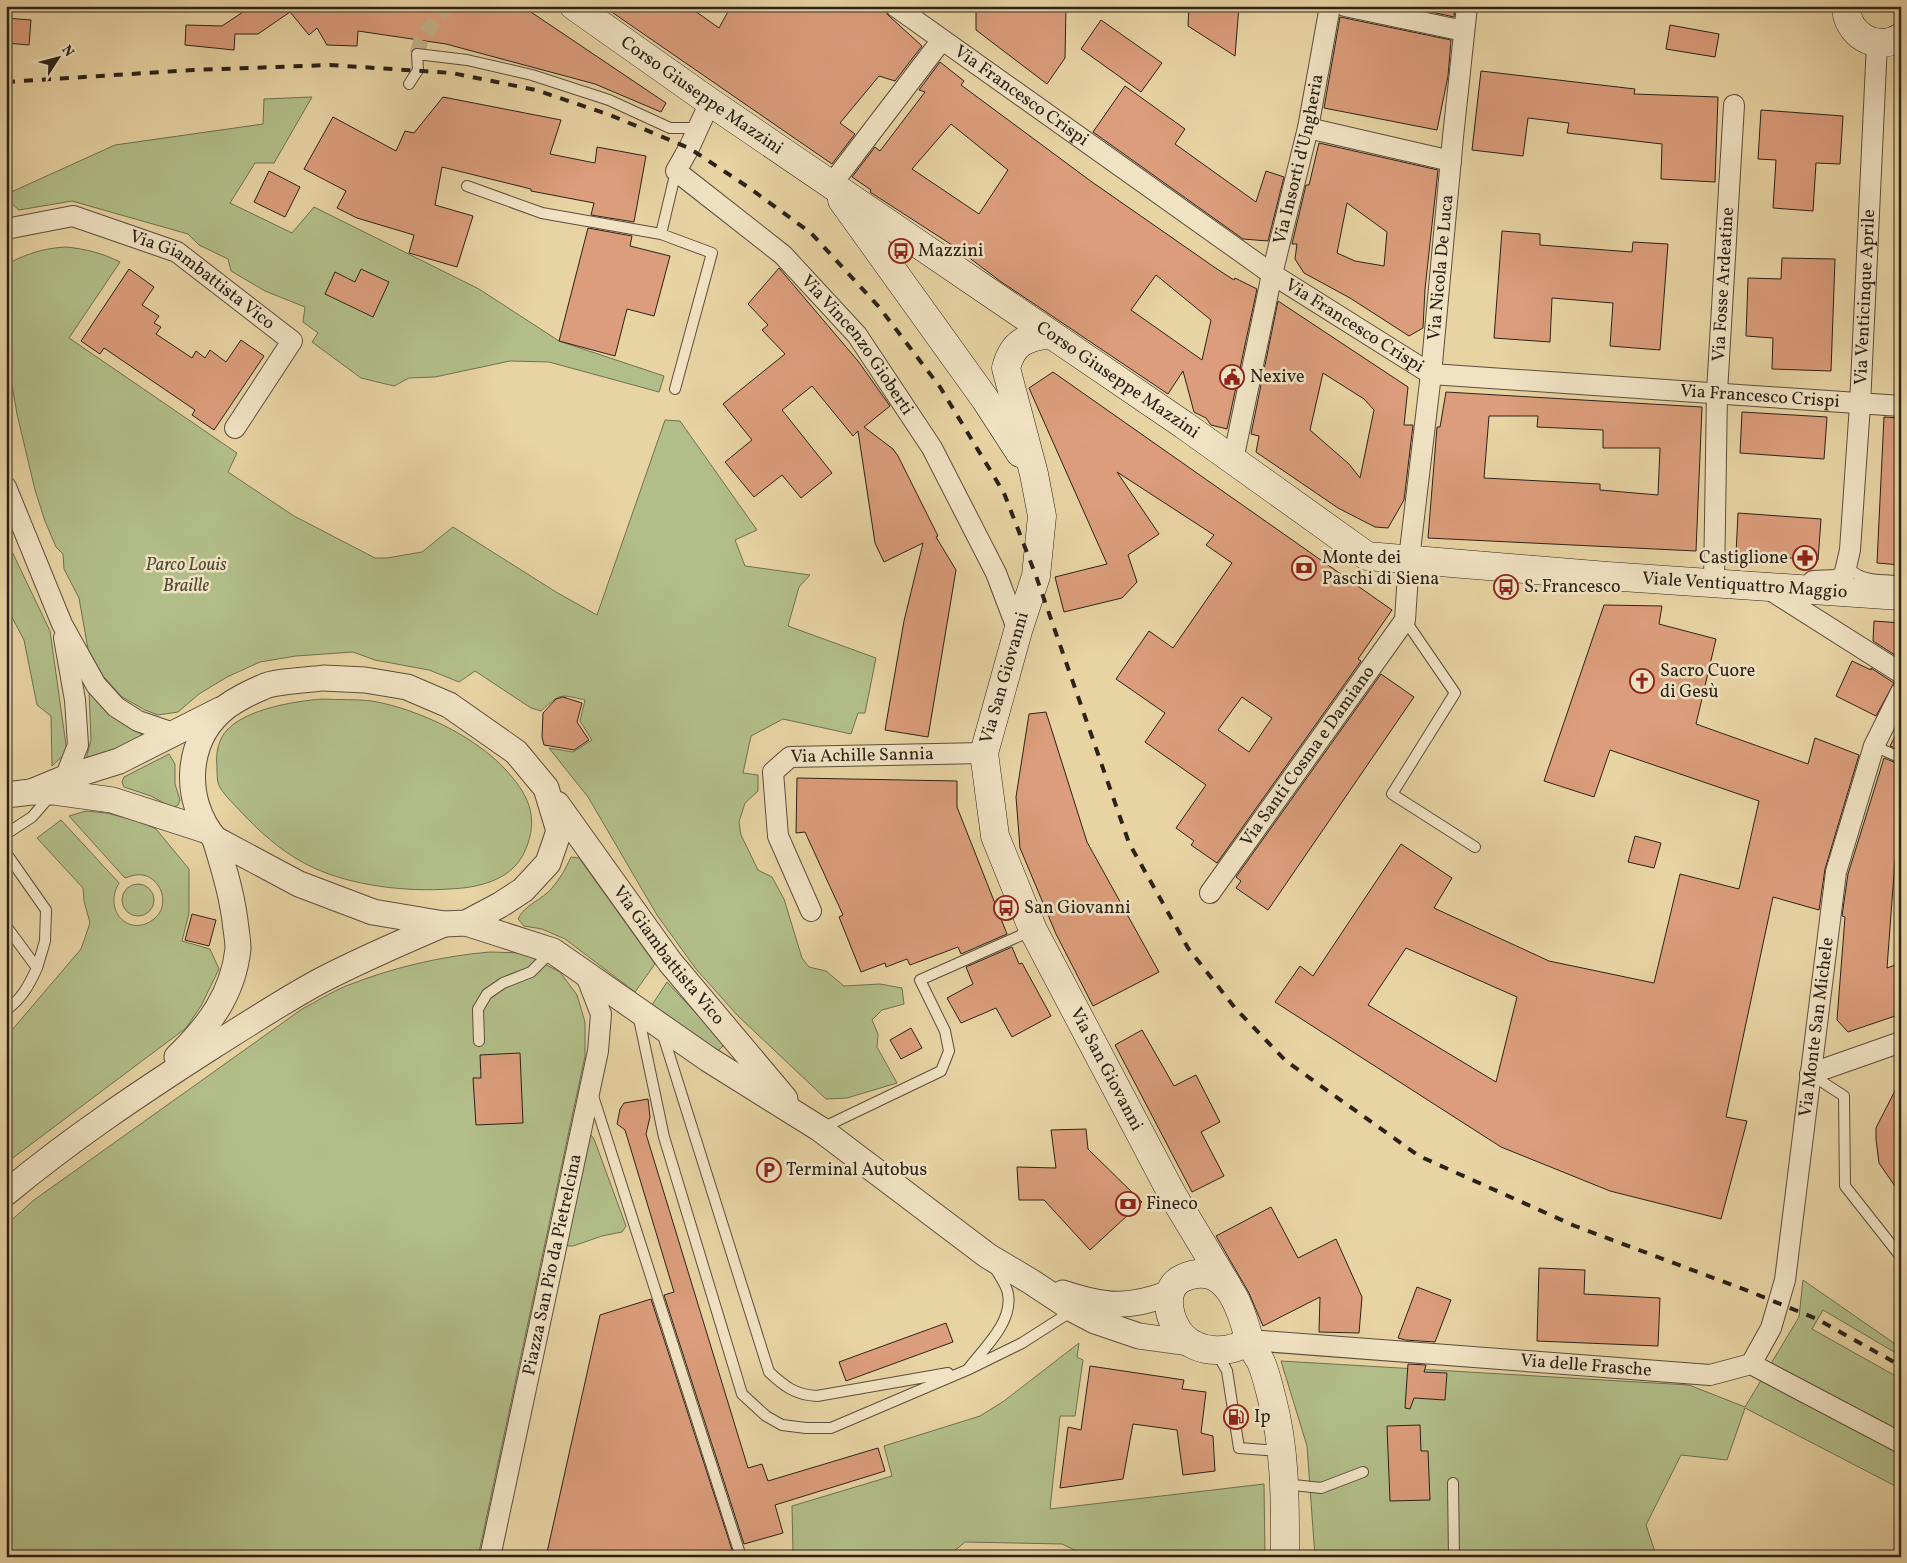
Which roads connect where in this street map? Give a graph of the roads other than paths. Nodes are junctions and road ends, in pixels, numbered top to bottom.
1 (574, 6) edge
2 (895, 6) edge
3 (1330, 6) edge
4 (1346, 6) edge
5 (1467, 6) edge
6 (1846, 6) edge
7 (1464, 31) junction
8 (941, 40) junction
9 (1892, 41) edge
10 (409, 84) dead end
11 (710, 102) junction
12 (1734, 105) dead end
13 (699, 128) junction
14 (1308, 128) junction
15 (1451, 161) junction
16 (676, 171) junction
17 (831, 185) junction
18 (467, 186) dead end
19 (6, 229) edge
20 (661, 234) junction
21 (1272, 274) junction
22 (1050, 334) junction
23 (1431, 374) junction
24 (675, 389) dead end
25 (1716, 392) junction
26 (1860, 405) junction
27 (1901, 406) edge
28 (235, 428) dead end
29 (1233, 460) junction
30 (1034, 474) junction
31 (6, 489) edge
32 (1850, 550) junction
33 (1409, 559) junction
34 (1901, 581) edge
35 (1714, 583) junction
36 (1765, 587) junction
37 (1901, 596) edge
38 (1405, 620) junction
39 (62, 624) junction
40 (1018, 631) junction
41 (1901, 673) edge
42 (1901, 692) edge
43 (226, 707) junction
44 (173, 733) junction
45 (1874, 746) junction
46 (984, 753) junction
47 (1901, 758) edge
48 (50, 788) junction
49 (546, 788) junction
50 (6, 795) edge
51 (6, 834) edge
52 (211, 835) junction
53 (1475, 848) dead end
54 (6, 853) edge
55 (1210, 893) dead end
56 (811, 911) dead end
57 (455, 924) junction
58 (6, 926) edge
59 (1034, 930) junction
60 (553, 951) junction
61 (36, 968) junction
62 (585, 973) junction
63 (6, 1010) edge
64 (638, 1011) junction
65 (660, 1027) junction
66 (479, 1041) dead end
67 (1901, 1042) edge
68 (1810, 1074) junction
69 (590, 1088) junction
70 (141, 1092) junction
71 (810, 1122) junction
72 (6, 1193) edge
73 (1172, 1194) junction
74 (988, 1256) junction
75 (1901, 1256) edge
76 (1030, 1281) junction
77 (1175, 1286) junction
78 (1228, 1287) junction
79 (1074, 1310) junction
80 (1220, 1346) junction
81 (1751, 1364) junction
82 (967, 1370) junction
83 (1901, 1443) edge
84 (1282, 1451) junction
85 (1363, 1472) dead end
86 (1453, 1483) dead end
87 (1286, 1484) junction
88 (490, 1557) edge
89 (741, 1557) edge
90 (978, 1557) edge
91 (982, 1557) edge
92 (1285, 1557) edge
93 (1454, 1557) edge

1 - 11 main road, Corso Giuseppe Mazzini
2 - 8 street, Via Francesco Crispi
3 - 14 street, Via Insorti d'Ungheria
4 - 7 street
5 - 7 street, Via Nicola De Luca
6 - 9 main road
7 - 15 street, Via Nicola De Luca
8 - 17 street, Via Francesco Crispi
8 - 21 street, Via Francesco Crispi
9 - 26 street, Via Venticinque Aprile
10 - 13 lane
11 - 13 street
11 - 17 main road, Corso Giuseppe Mazzini
12 - 25 street, Via Fosse Ardeatine
13 - 16 street
14 - 15 street
14 - 21 street, Via Insorti d'Ungheria
15 - 23 street, Via Nicola De Luca
16 - 20 lane
16 - 40 street, Via Vincenzo Gioberti
17 - 22 main road, Corso Giuseppe Mazzini
17 - 30 main road, Corso Giuseppe Mazzini
18 - 20 lane
19 - 28 street, Via Giambattista Vico
20 - 24 lane
21 - 23 street, Via Francesco Crispi
21 - 29 street, Via Insorti d'Ungheria
22 - 29 main road, Corso Giuseppe Mazzini
22 - 30 main road, Via San Giovanni
23 - 25 street, Via Francesco Crispi
23 - 33 street, Via Nicola De Luca
25 - 26 street, Via Francesco Crispi
25 - 35 street, Via Fosse Ardeatine
26 - 27 street, Via Francesco Crispi
26 - 32 street, Via Venticinque Aprile
29 - 33 main road, Corso Giuseppe Mazzini
30 - 40 main road, Via San Giovanni
31 - 39 street
32 - 34 lane
32 - 36 street, Via Venticinque Aprile
33 - 35 main road, Viale Ventiquattro Maggio
33 - 38 street, Via Nicola De Luca
35 - 36 main road, Viale Ventiquattro Maggio
36 - 37 main road, Viale Ventiquattro Maggio
36 - 41 street
38 - 53 lane
38 - 55 street, Via Santi Cosma e Damiano
39 - 44 street
39 - 48 street
40 - 46 main road, Via San Giovanni
42 - 45 street, Via Monte San Michele
43 - 44 street
43 - 49 street, Via Giambattista Vico
43 - 52 street
44 - 48 street
45 - 47 lane
45 - 68 street, Via Monte San Michele
46 - 56 street, Via Achille Sannia
46 - 59 main road, Via San Giovanni
48 - 50 street
48 - 51 lane
48 - 52 street
49 - 57 street
49 - 71 street, Via Giambattista Vico
52 - 57 street, Via Giambattista Vico
52 - 70 street
54 - 61 lane
57 - 60 street, Via Giambattista Vico
57 - 70 street
58 - 61 lane
59 - 71 lane
59 - 73 main road, Via San Giovanni
60 - 62 street, Via Giambattista Vico
60 - 66 lane
61 - 63 lane
62 - 64 street, Via Giambattista Vico
62 - 69 street, Piazza San Pio da Pietrelcina
64 - 65 street, Via Giambattista Vico
64 - 82 lane
65 - 71 street, Via Giambattista Vico
65 - 82 lane
67 - 68 street
68 - 75 lane
68 - 81 street, Via Monte San Michele
69 - 88 street, Piazza San Pio da Pietrelcina
69 - 89 lane
70 - 72 street
71 - 74 street, Via Giambattista Vico
73 - 77 main road, Via San Giovanni
73 - 78 main road, Via San Giovanni
74 - 76 street, Via Giambattista Vico
74 - 82 lane
76 - 77 street, Via Giambattista Vico
76 - 79 street, Via Giambattista Vico
77 - 78 main road
77 - 80 main road
78 - 80 main road
79 - 80 street, Via Giambattista Vico
79 - 82 lane
80 - 81 street, Via delle Frasche
80 - 84 main road
80 - 84 lane
81 - 83 street
84 - 87 main road
85 - 87 lane
86 - 93 lane
87 - 92 main road
90 - 91 lane

